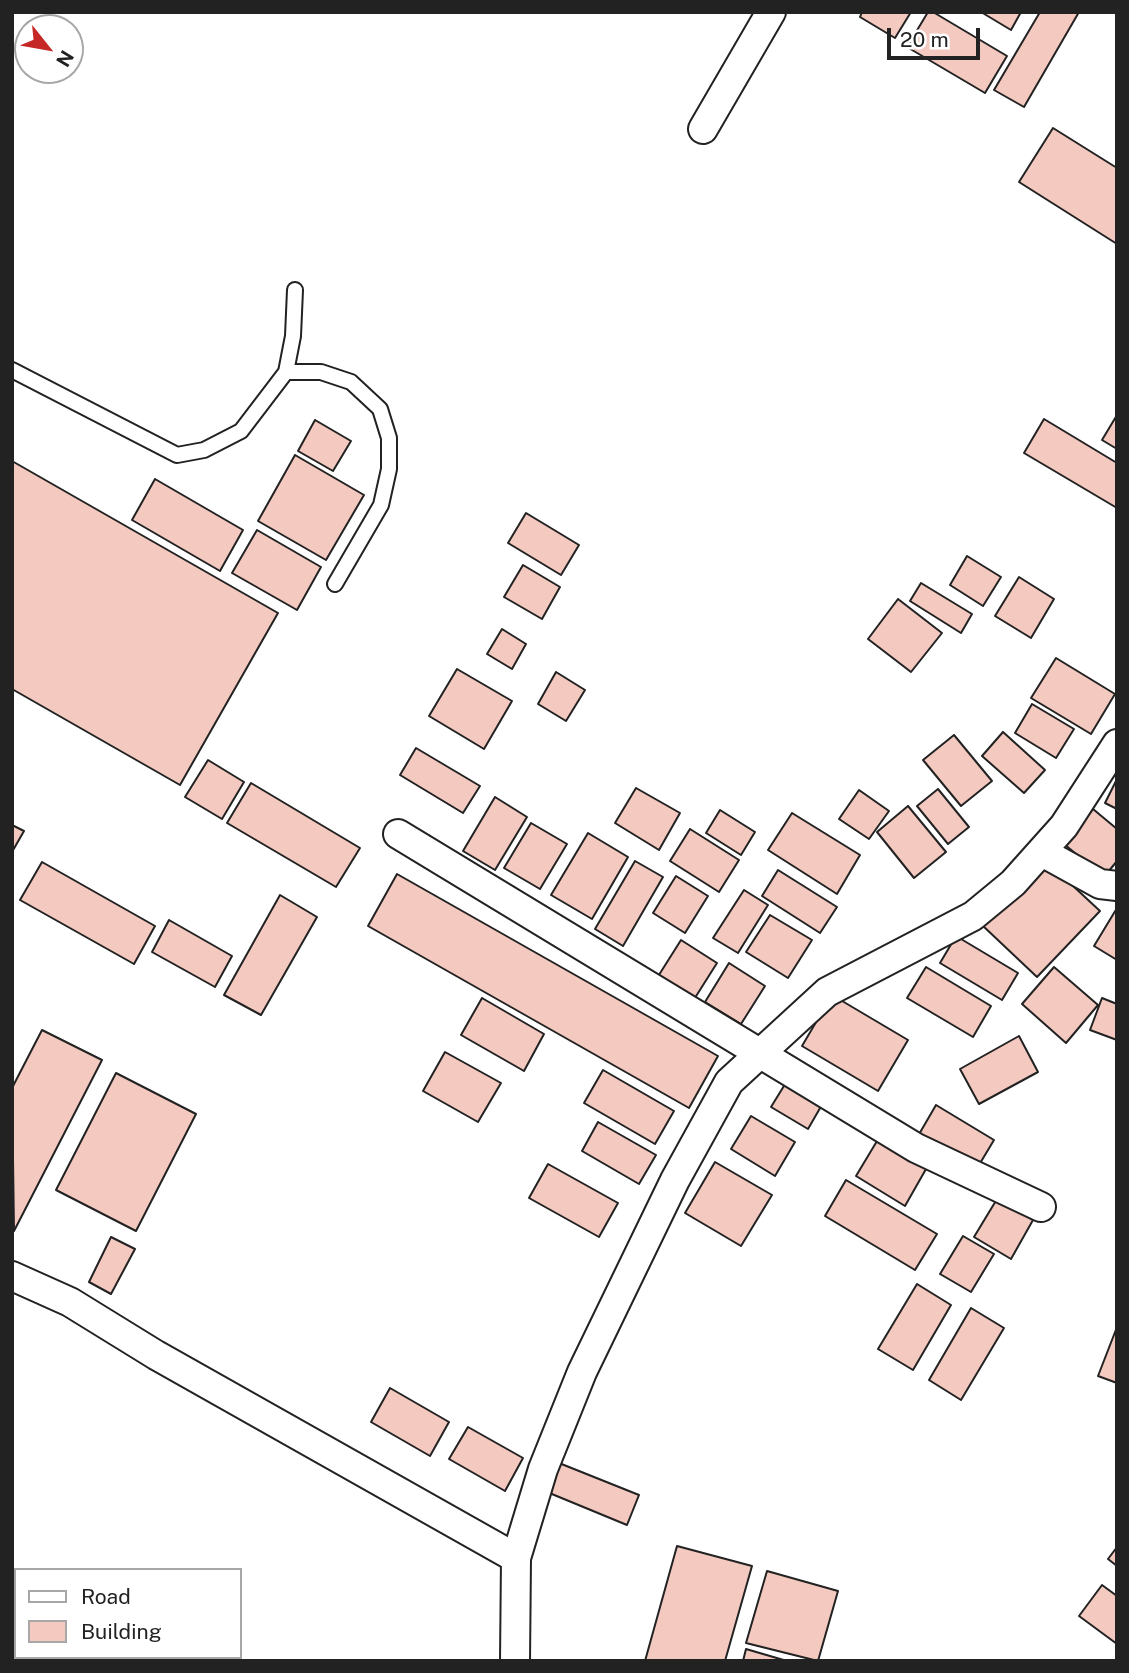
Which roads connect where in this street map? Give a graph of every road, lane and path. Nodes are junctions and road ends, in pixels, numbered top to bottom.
1 (771, 12) edge
2 (703, 129) dead end
3 (295, 290) dead end
4 (12, 370) edge
5 (286, 372) junction
6 (335, 584) dead end
7 (1117, 744) edge
8 (398, 834) dead end
9 (1042, 852) junction
10 (1117, 886) edge
11 (757, 1054) junction
12 (1041, 1207) dead end
13 (12, 1276) edge
14 (516, 1558) junction
15 (515, 1661) edge

1 - 2 street
3 - 5 lane
4 - 5 lane
5 - 6 lane
7 - 9 street
8 - 11 street
9 - 10 street
9 - 11 street
11 - 12 street
11 - 14 street
13 - 14 street
14 - 15 street

